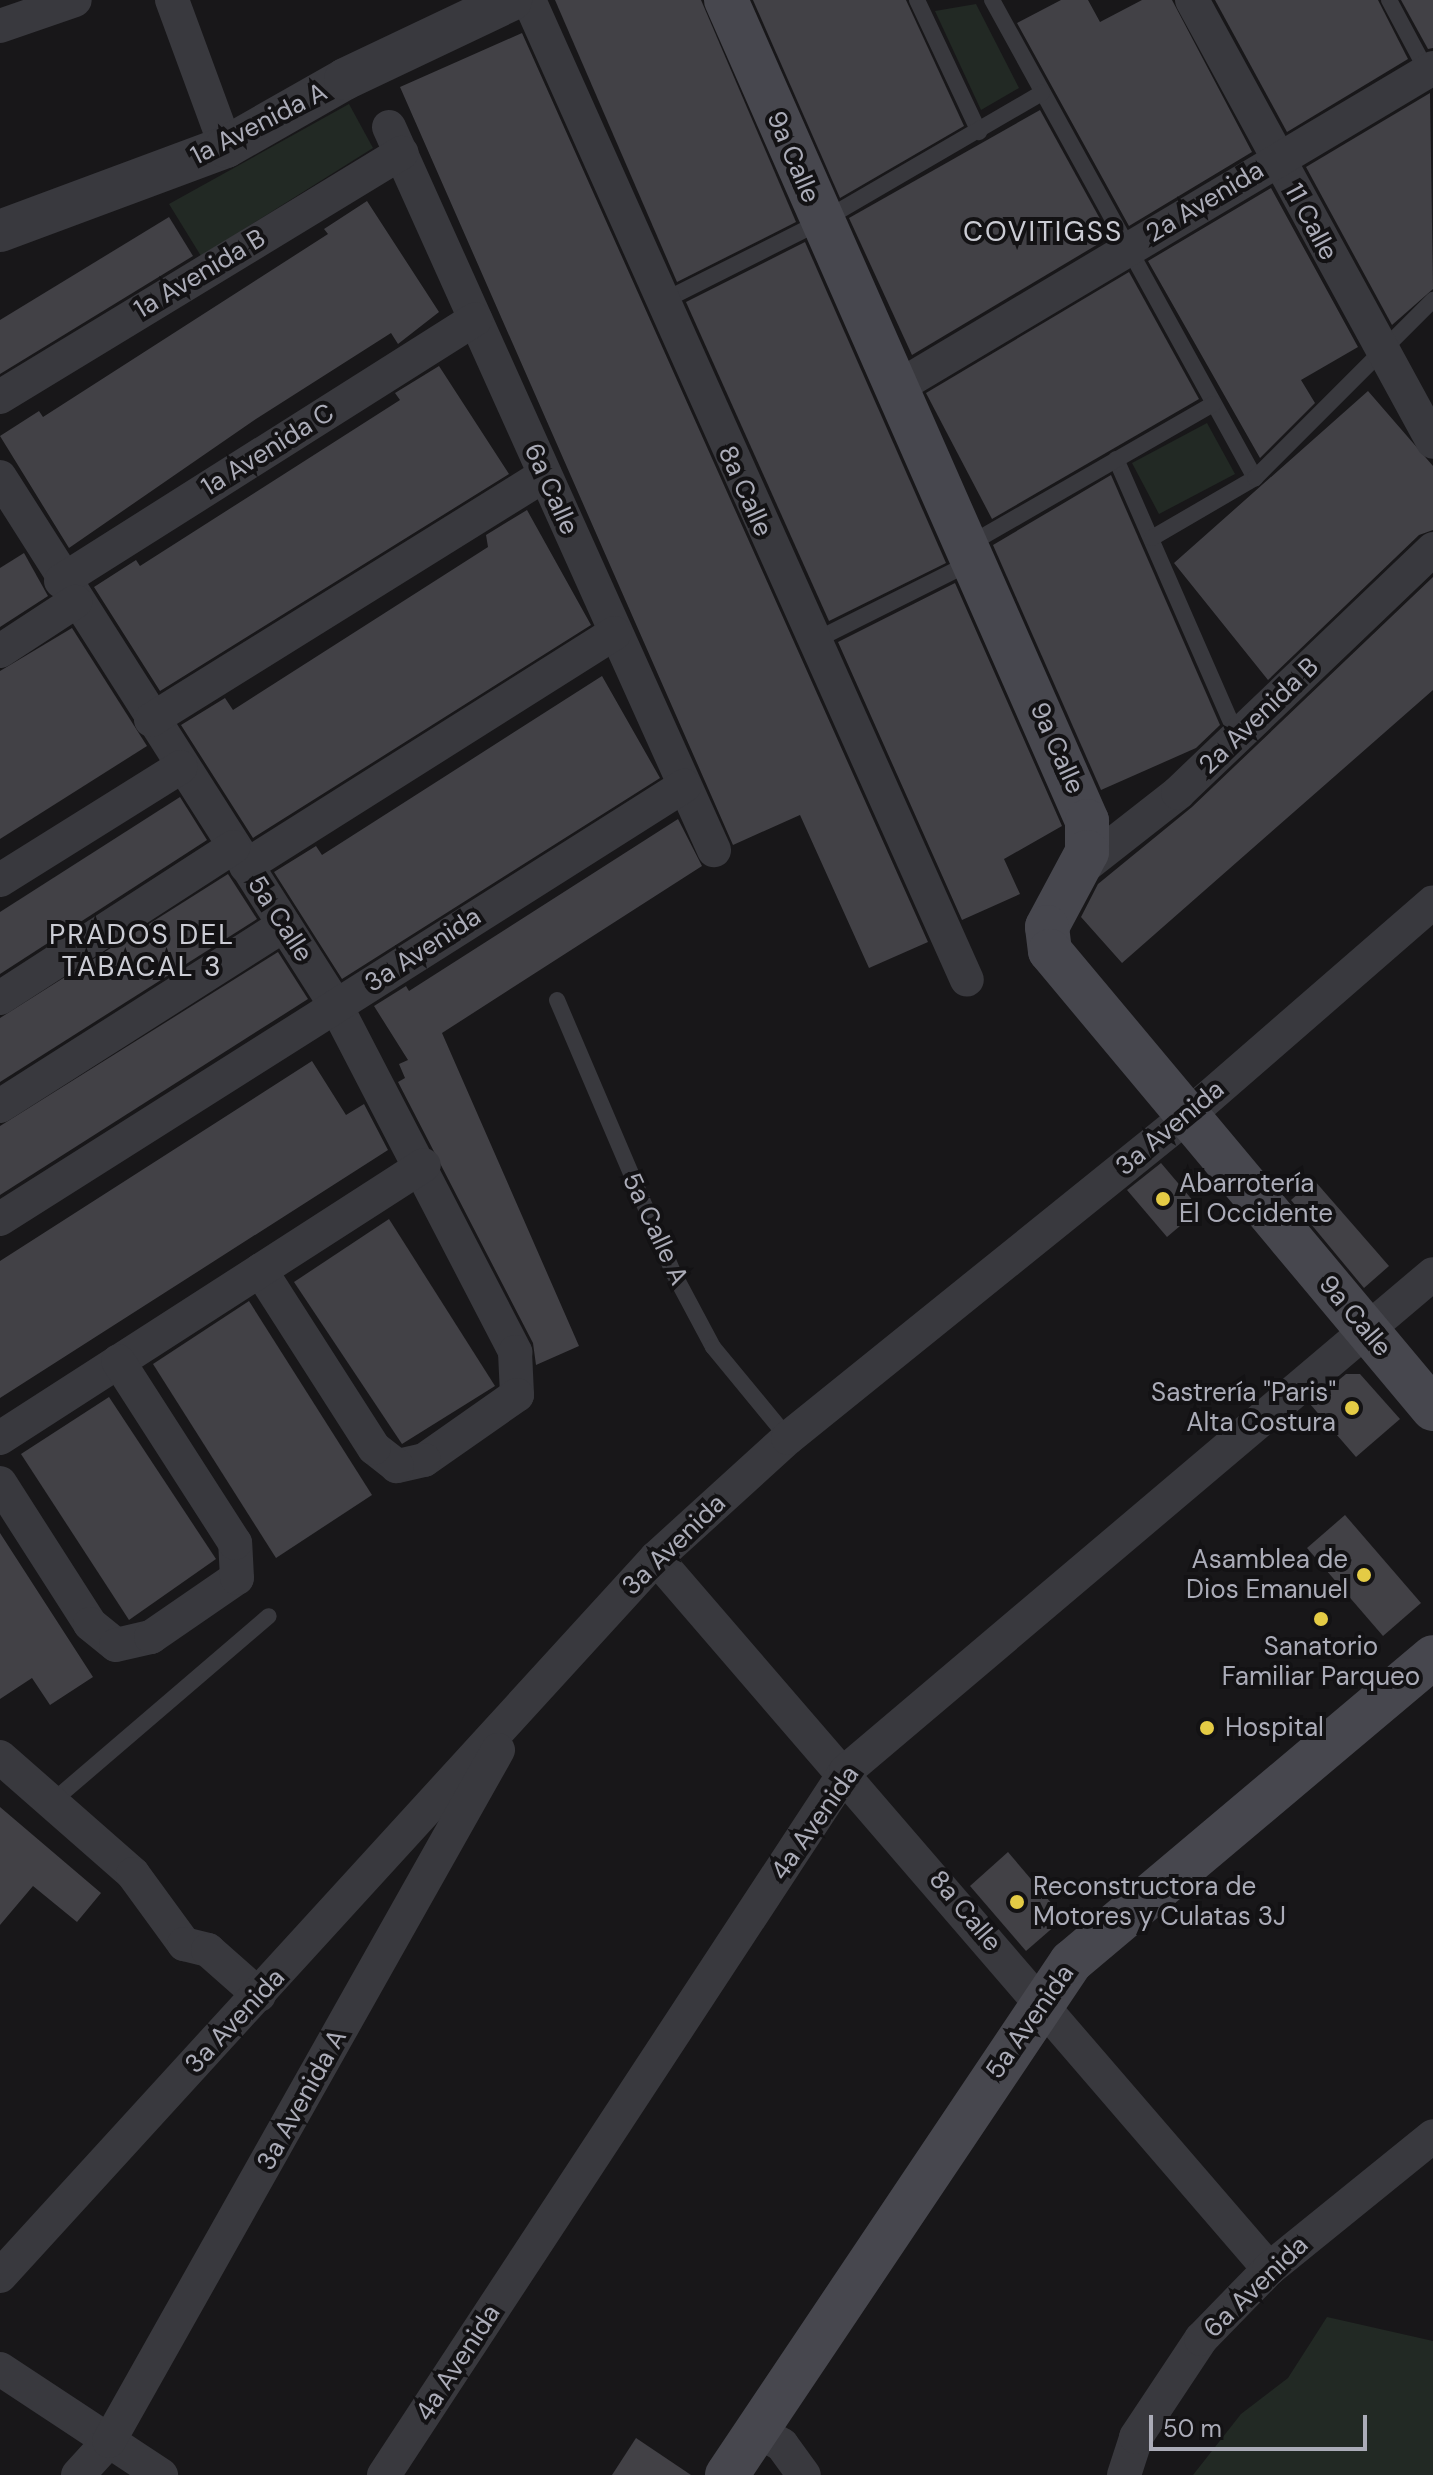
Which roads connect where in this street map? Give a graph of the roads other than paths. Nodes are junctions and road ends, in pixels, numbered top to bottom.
1 (75, 0) edge
2 (172, 0) edge
3 (511, 0) edge
4 (529, 0) edge
5 (726, 0) edge
6 (917, 0) edge
7 (992, 0) edge
8 (1192, 0) edge
9 (1389, 0) edge
10 (0, 26) edge
11 (1431, 73) edge
12 (1042, 93) junction
13 (979, 132) junction
14 (395, 140) joint
15 (226, 147) junction
16 (1277, 158) junction
17 (820, 222) junction
18 (0, 231) edge
19 (1126, 251) junction
20 (1433, 300) edge
21 (661, 302) junction
22 (475, 319) junction
23 (1382, 354) junction
24 (896, 388) junction
25 (0, 397) edge
26 (1213, 404) junction
27 (1433, 442) edge
28 (1116, 459) junction
29 (545, 475) junction
30 (0, 477) edge
31 (1255, 478) junction
32 (11, 525) edge
33 (1152, 538) junction
34 (1433, 549) edge
35 (970, 554) junction
36 (68, 591) junction
37 (615, 633) junction
38 (811, 642) junction
39 (0, 651) edge
40 (151, 720) junction
41 (1238, 738) junction
42 (181, 767) junction
43 (684, 786) junction
44 (714, 850) dead end
45 (239, 857) junction
46 (1076, 873) junction
47 (0, 880) edge
48 (1433, 902) edge
49 (284, 925) junction
50 (967, 980) dead end
51 (0, 998) edge
52 (557, 1000) dead end
53 (336, 1006) junction
54 (0, 1106) edge
55 (1186, 1117) junction
56 (424, 1165) junction
57 (0, 1219) edge
58 (260, 1270) junction
59 (1433, 1274) edge
60 (1367, 1330) junction
61 (118, 1361) junction
62 (1433, 1409) edge
63 (0, 1438) edge
64 (788, 1438) junction
65 (0, 1483) edge
66 (656, 1558) junction
67 (269, 1616) dead end
68 (1433, 1657) edge
69 (516, 1718) junction
70 (0, 1757) edge
71 (846, 1771) junction
72 (53, 1801) junction
73 (259, 1995) junction
74 (1040, 1999) junction
75 (1433, 2136) edge
76 (1269, 2269) junction
77 (0, 2276) edge
78 (0, 2369) edge
79 (759, 2432) junction
80 (109, 2441) junction
81 (78, 2475) edge
82 (161, 2475) edge
83 (384, 2475) edge
84 (727, 2475) edge
85 (804, 2475) edge
86 (1124, 2475) edge

1 - 10 street
2 - 15 street
3 - 15 street, 1a Avenida A
4 - 21 street, 8a Calle
5 - 17 main road, 9a Calle
6 - 13 lane
7 - 12 lane
8 - 16 street, 11 Calle
9 - 11 lane
11 - 16 street, 2a Avenida
12 - 13 lane
12 - 19 lane
13 - 17 lane
14 - 22 street, 6a Calle
14 - 25 street, 1a Avenida B
15 - 18 street, 1a Avenida A
16 - 19 street, 2a Avenida
16 - 23 street, 11 Calle
17 - 21 lane
17 - 24 main road, 9a Calle
19 - 24 street, 2a Avenida
19 - 26 lane
20 - 23 lane
21 - 38 street, 8a Calle
22 - 29 street, 6a Calle
22 - 36 street, 1a Avenida C
23 - 27 street, 11 Calle
23 - 31 lane
24 - 35 main road, 9a Calle
26 - 28 lane
26 - 31 lane
28 - 33 lane
28 - 35 lane
29 - 37 street, 6a Calle
29 - 40 street
30 - 32 street, 5a Calle
31 - 33 lane
32 - 36 street, 5a Calle
33 - 41 lane
34 - 41 street, 2a Avenida B
35 - 38 lane
35 - 46 main road, 9a Calle
36 - 39 street, 1a Avenida C
36 - 40 street, 5a Calle
37 - 43 street, 6a Calle
37 - 45 street
38 - 50 street, 8a Calle
40 - 42 street, 5a Calle
41 - 46 street, 2a Avenida B
42 - 45 street, 5a Calle
42 - 47 street
43 - 44 street, 6a Calle
43 - 53 street, 3a Avenida
45 - 49 street, 5a Calle
45 - 51 street
46 - 55 main road, 9a Calle
48 - 55 street, 3a Avenida
49 - 53 street, 5a Calle
49 - 54 street
52 - 64 lane, 5a Calle A
53 - 56 street, 5a Calle
53 - 57 street, 3a Avenida
55 - 60 main road, 9a Calle
55 - 64 street, 3a Avenida
56 - 58 street
56 - 58 street, 5a Calle
58 - 61 street
59 - 60 street, 4a Avenida
60 - 62 main road, 9a Calle
60 - 71 street, 4a Avenida
61 - 63 street
61 - 65 street
64 - 66 street, 3a Avenida
66 - 69 street, 3a Avenida
66 - 71 street, 8a Calle
67 - 72 lane
68 - 74 main road, 5a Avenida
69 - 73 street, 3a Avenida
69 - 80 street, 3a Avenida A
70 - 72 street
71 - 74 street, 8a Calle
71 - 83 street, 4a Avenida
72 - 73 street
73 - 77 street, 3a Avenida
74 - 76 street, 8a Calle
74 - 79 main road, 5a Avenida
75 - 76 street, 6a Avenida
76 - 86 street, 6a Avenida
78 - 80 street
79 - 84 main road, 5a Avenida
79 - 85 street
80 - 81 street, 3a Avenida A
80 - 82 street

